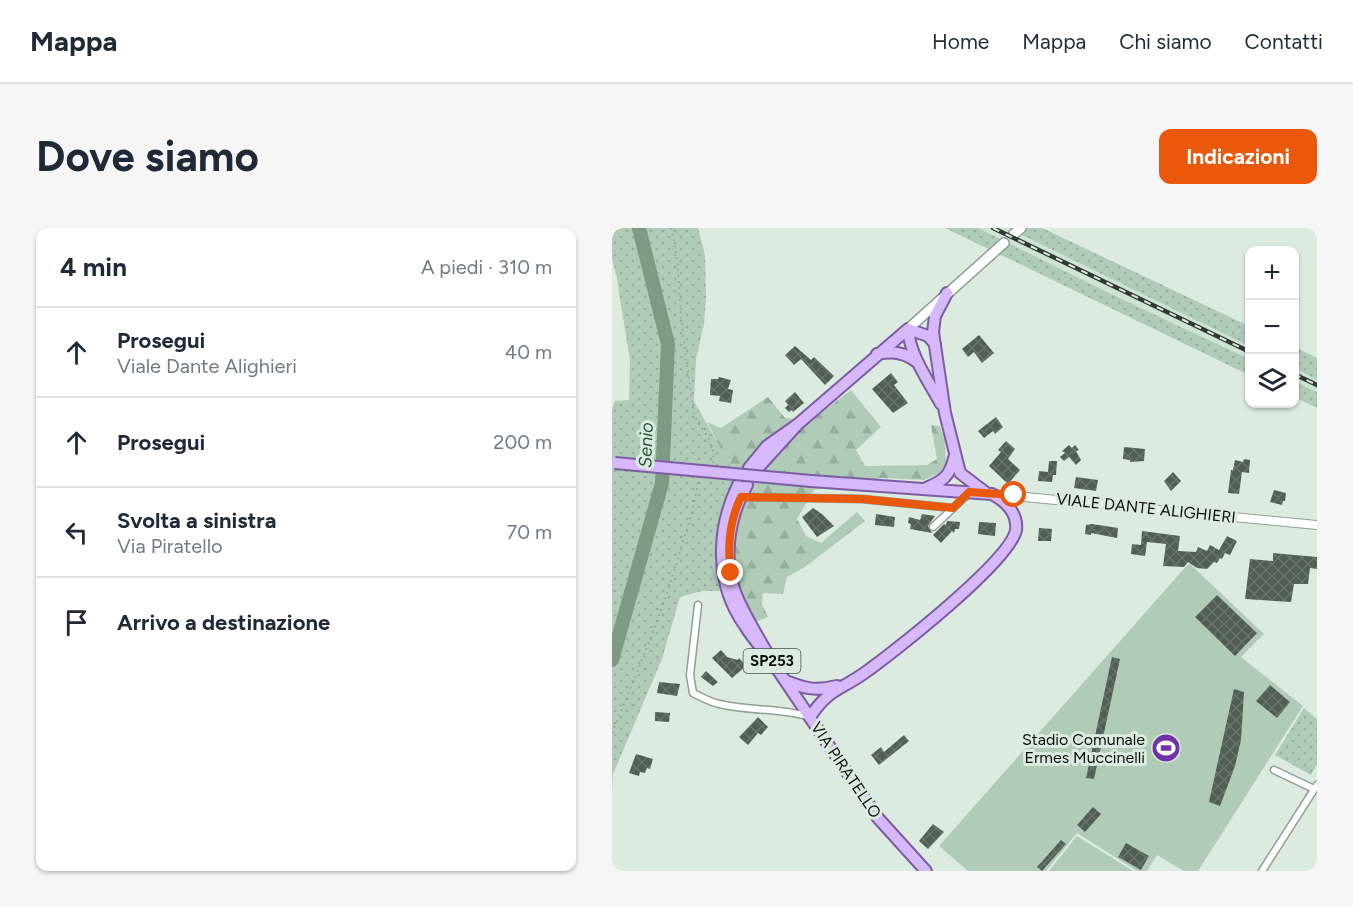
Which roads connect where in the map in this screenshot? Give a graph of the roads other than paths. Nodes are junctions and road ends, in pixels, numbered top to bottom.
1 (1004, 243) dead end
2 (947, 293) junction
3 (908, 329) junction
4 (935, 344) junction
5 (877, 354) junction
6 (919, 364) junction
7 (945, 412) junction
8 (955, 454) junction
9 (614, 463) edge
10 (753, 468) dead end
11 (924, 489) junction
12 (969, 492) junction
13 (990, 494) junction
14 (741, 497) junction
15 (953, 508) junction
16 (1317, 525) edge
17 (933, 527) dead end
18 (698, 605) dead end
19 (773, 663) junction
20 (786, 681) junction
21 (846, 683) junction
22 (810, 717) junction
23 (1274, 770) dead end
24 (1316, 787) edge
25 (926, 871) edge
26 (1262, 871) edge

1 - 2 main road
2 - 3 main road
2 - 4 main road, SP253
3 - 4 main road
3 - 5 main road
3 - 6 main road, SP253
4 - 7 main road, SP253
5 - 6 main road
5 - 10 main road
6 - 7 main road, SP253
7 - 8 main road, SP253
8 - 11 main road
8 - 13 main road, SP253
9 - 11 main road, VIALE DANTE ALIGHIERI, bridge
11 - 12 main road, VIALE DANTE ALIGHIERI
12 - 13 main road, VIALE DANTE ALIGHIERI
12 - 15 street
13 - 16 street, VIALE DANTE ALIGHIERI
13 - 21 main road, SP253
14 - 15 street
14 - 19 main road, VIA PIRATELLO / SP253
14 - 19 main road, VIA PIRATELLO / SP253
15 - 17 street
18 - 22 street
19 - 20 main road, VIA PIRATELLO / SP253
20 - 21 main road, SP253
20 - 22 main road, VIA PIRATELLO / SP253
21 - 22 main road, SP253
22 - 25 main road, VIA PIRATELLO
23 - 24 street
24 - 26 street

